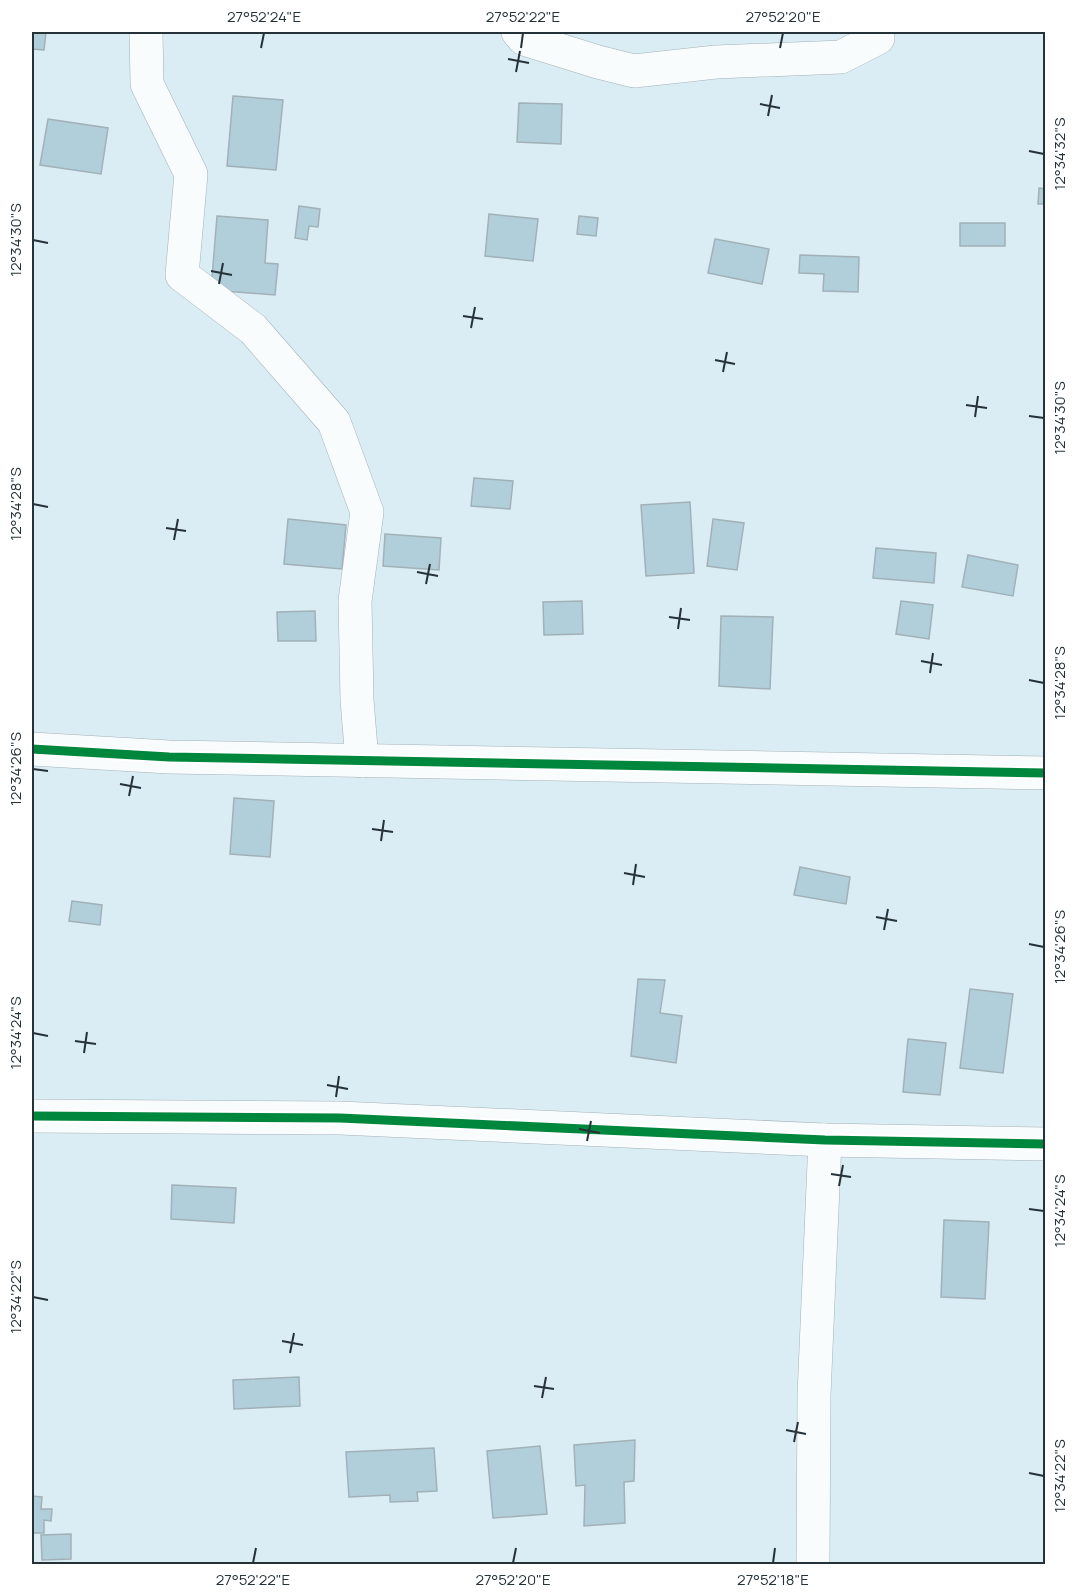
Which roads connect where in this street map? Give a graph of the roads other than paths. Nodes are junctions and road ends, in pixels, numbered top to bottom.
1 (146, 32) edge
2 (519, 32) edge
3 (878, 38) dead end
4 (32, 749) edge
5 (362, 761) junction
6 (1046, 773) edge
7 (32, 1116) edge
8 (825, 1140) junction
9 (1046, 1144) edge
10 (813, 1564) edge

1 - 5 street
2 - 3 street
4 - 5 street
5 - 6 street
7 - 8 street
8 - 9 street
8 - 10 street

